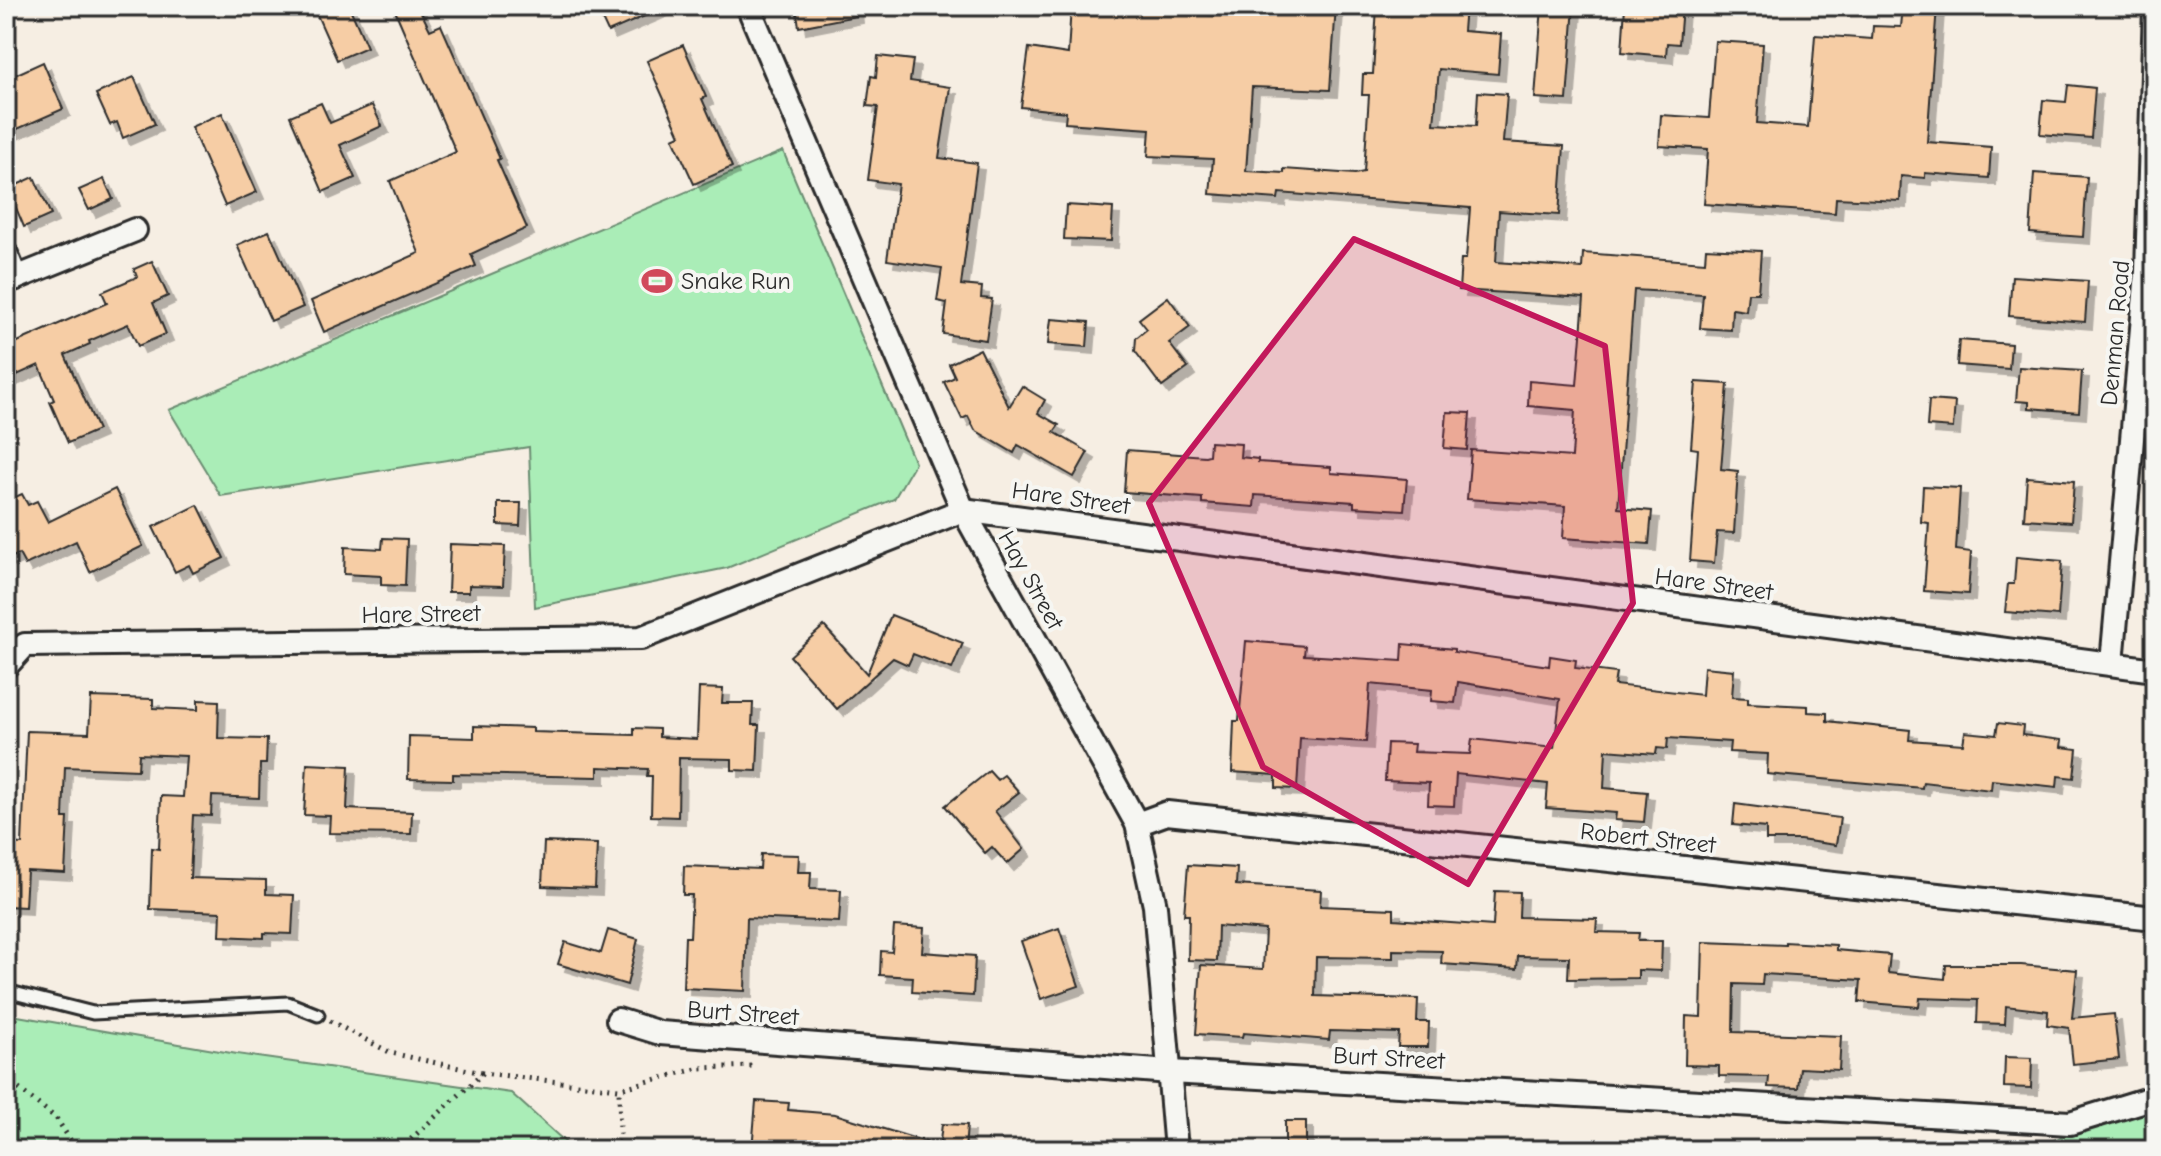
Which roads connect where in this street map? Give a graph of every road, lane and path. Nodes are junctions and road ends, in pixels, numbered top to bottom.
1 (748, 6) edge
2 (2155, 6) edge
3 (135, 230) dead end
4 (6, 254) edge
5 (2151, 273) edge
6 (11, 280) edge
7 (963, 510) junction
8 (2112, 663) junction
9 (6, 666) edge
10 (2155, 670) edge
11 (1137, 824) junction
12 (2155, 918) edge
13 (6, 991) edge
14 (318, 1015) joint
15 (618, 1020) dead end
16 (756, 1066) dead end
17 (1170, 1072) junction
18 (483, 1073) junction
19 (6, 1079) edge
20 (619, 1089) junction
21 (2155, 1097) edge
22 (77, 1150) edge
23 (399, 1150) edge
24 (616, 1150) edge
25 (1176, 1150) edge

1 - 7 street, Hay Street
2 - 5 street, Denman Road
3 - 6 street
4 - 6 street
5 - 8 street, Denman Road
7 - 8 street, Hare Street
7 - 9 street, Hare Street
7 - 11 street, Hay Street
8 - 10 street, Hare Street
11 - 12 street, Robert Street
11 - 17 street, Hay Street
13 - 14 lane
14 - 18 path
15 - 17 street, Burt Street
16 - 20 path
17 - 21 street, Burt Street
17 - 25 street, Hay Street
18 - 20 path
18 - 23 path
19 - 22 path
20 - 24 path

